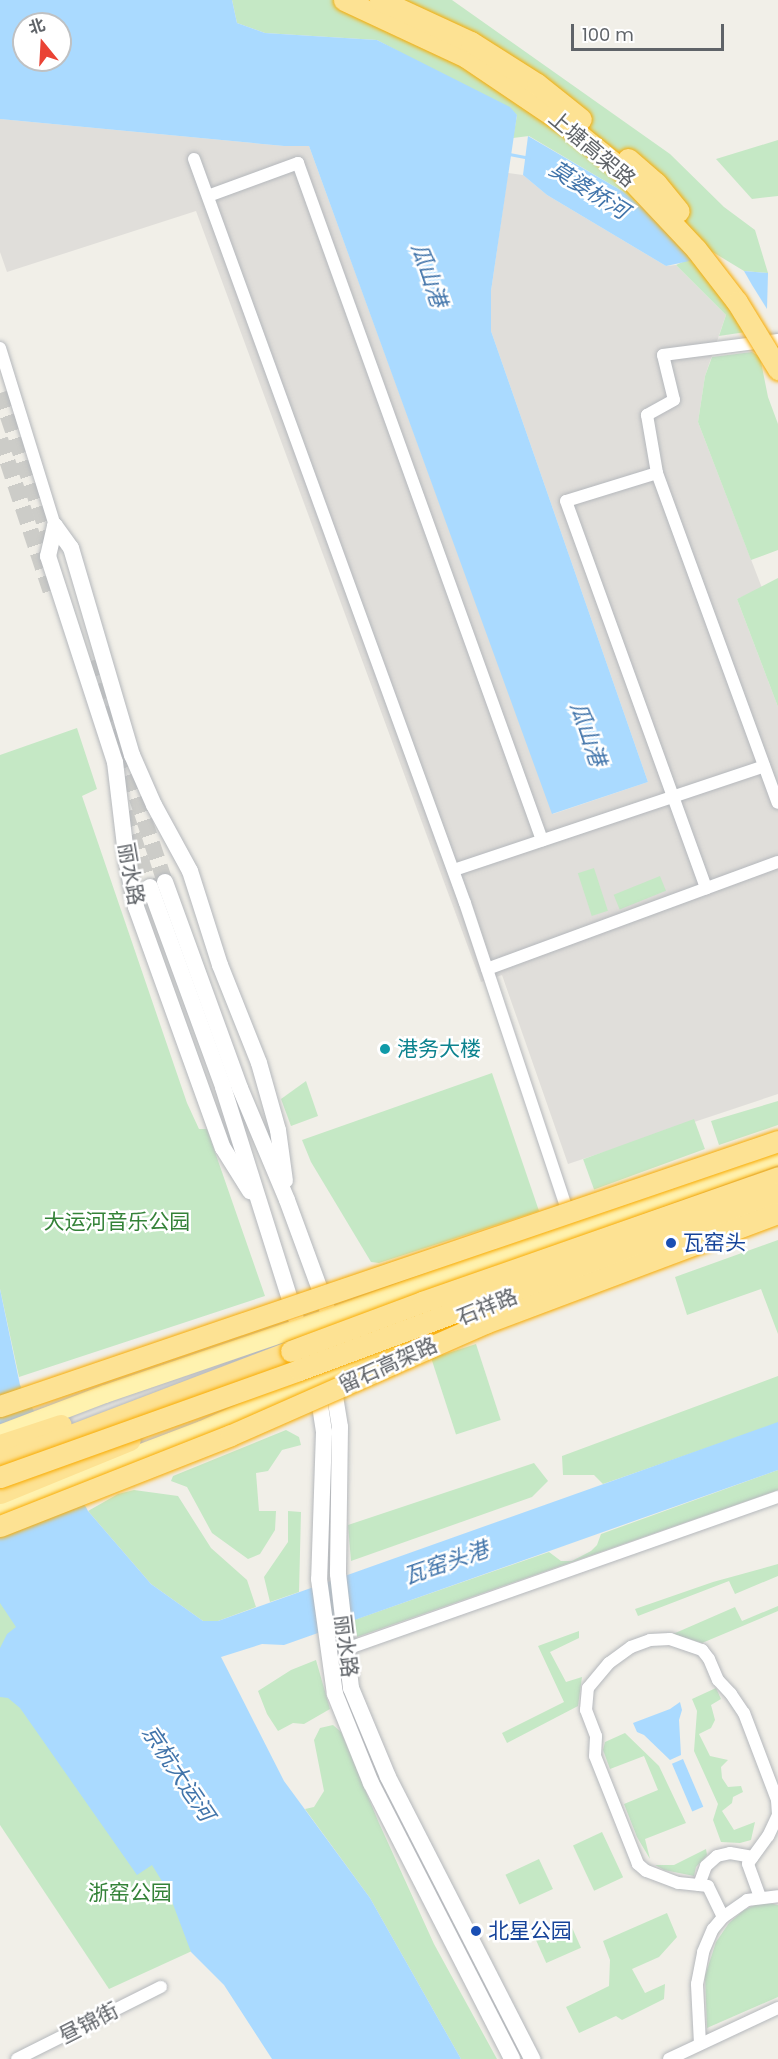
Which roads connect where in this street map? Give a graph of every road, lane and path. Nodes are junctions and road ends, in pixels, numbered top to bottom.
1 (344, 0) edge
2 (380, 0) edge
3 (194, 159) dead end
4 (208, 196) junction
5 (778, 342) edge
6 (0, 348) edge
7 (778, 369) edge
8 (657, 473) junction
9 (55, 526) junction
10 (764, 766) junction
11 (673, 797) junction
12 (778, 803) edge
13 (542, 840) junction
14 (778, 862) edge
15 (454, 870) junction
16 (706, 888) junction
17 (488, 969) junction
18 (778, 1141) edge
19 (778, 1156) edge
20 (778, 1177) edge
21 (778, 1194) edge
22 (287, 1200) junction
23 (262, 1208) junction
24 (778, 1212) edge
25 (778, 1223) edge
26 (573, 1230) junction
27 (651, 1237) junction
28 (330, 1317) junction
29 (299, 1327) junction
30 (324, 1377) junction
31 (214, 1380) junction
32 (0, 1406) edge
33 (200, 1406) junction
34 (0, 1434) edge
35 (0, 1445) edge
36 (0, 1461) edge
37 (0, 1477) edge
38 (0, 1494) edge
39 (778, 1497) edge
40 (0, 1508) edge
41 (0, 1526) edge
42 (346, 1649) junction
43 (753, 1857) junction
44 (699, 1885) junction
45 (778, 1896) edge
46 (760, 1897) junction
47 (723, 1917) junction
48 (161, 1987) dead end
49 (778, 2008) edge
50 (700, 2044) junction
51 (17, 2059) edge
52 (512, 2059) edge
53 (532, 2059) edge
54 (669, 2059) edge

1 - 7 highway, 上塘高架路, bridge
2 - 5 highway, 上塘高架路, bridge
3 - 4 street
4 - 13 street
4 - 15 street
5 - 8 street
6 - 9 street, 丽水路
8 - 10 street
8 - 11 street
9 - 22 main road, 丽水路
9 - 23 main road, 丽水路
10 - 11 street
10 - 12 street
11 - 13 street
11 - 16 street
13 - 15 street
14 - 16 street
15 - 17 street
16 - 17 street
17 - 26 street
18 - 32 highway, bridge
19 - 26 main road, 石祥路
20 - 31 highway, bridge
21 - 27 highway, 留石高架路, bridge
21 - 30 main road, 石祥路
22 - 23 main road, 丽水路
22 - 28 main road, 丽水路
23 - 29 main road, 丽水路
24 - 41 highway, 留石高架路, bridge
25 - 27 highway, bridge
26 - 28 main road, 石祥路
27 - 33 highway, 留石高架路, bridge
28 - 29 main road, 石祥路
28 - 30 main road, 丽水路
29 - 30 main road, 丽水路
29 - 34 main road, 石祥路
30 - 40 main road, 石祥路
30 - 42 main road, 丽水路
30 - 52 main road, 丽水路
31 - 35 highway
31 - 36 highway
33 - 37 highway, 留石高架路, bridge
33 - 38 highway, bridge
39 - 42 street
42 - 53 main road, 丽水路
43 - 44 street
43 - 44 street
43 - 46 street
44 - 47 street
45 - 46 street
46 - 47 street
47 - 50 street
48 - 51 street, 昼锦街
49 - 50 street
50 - 54 street

